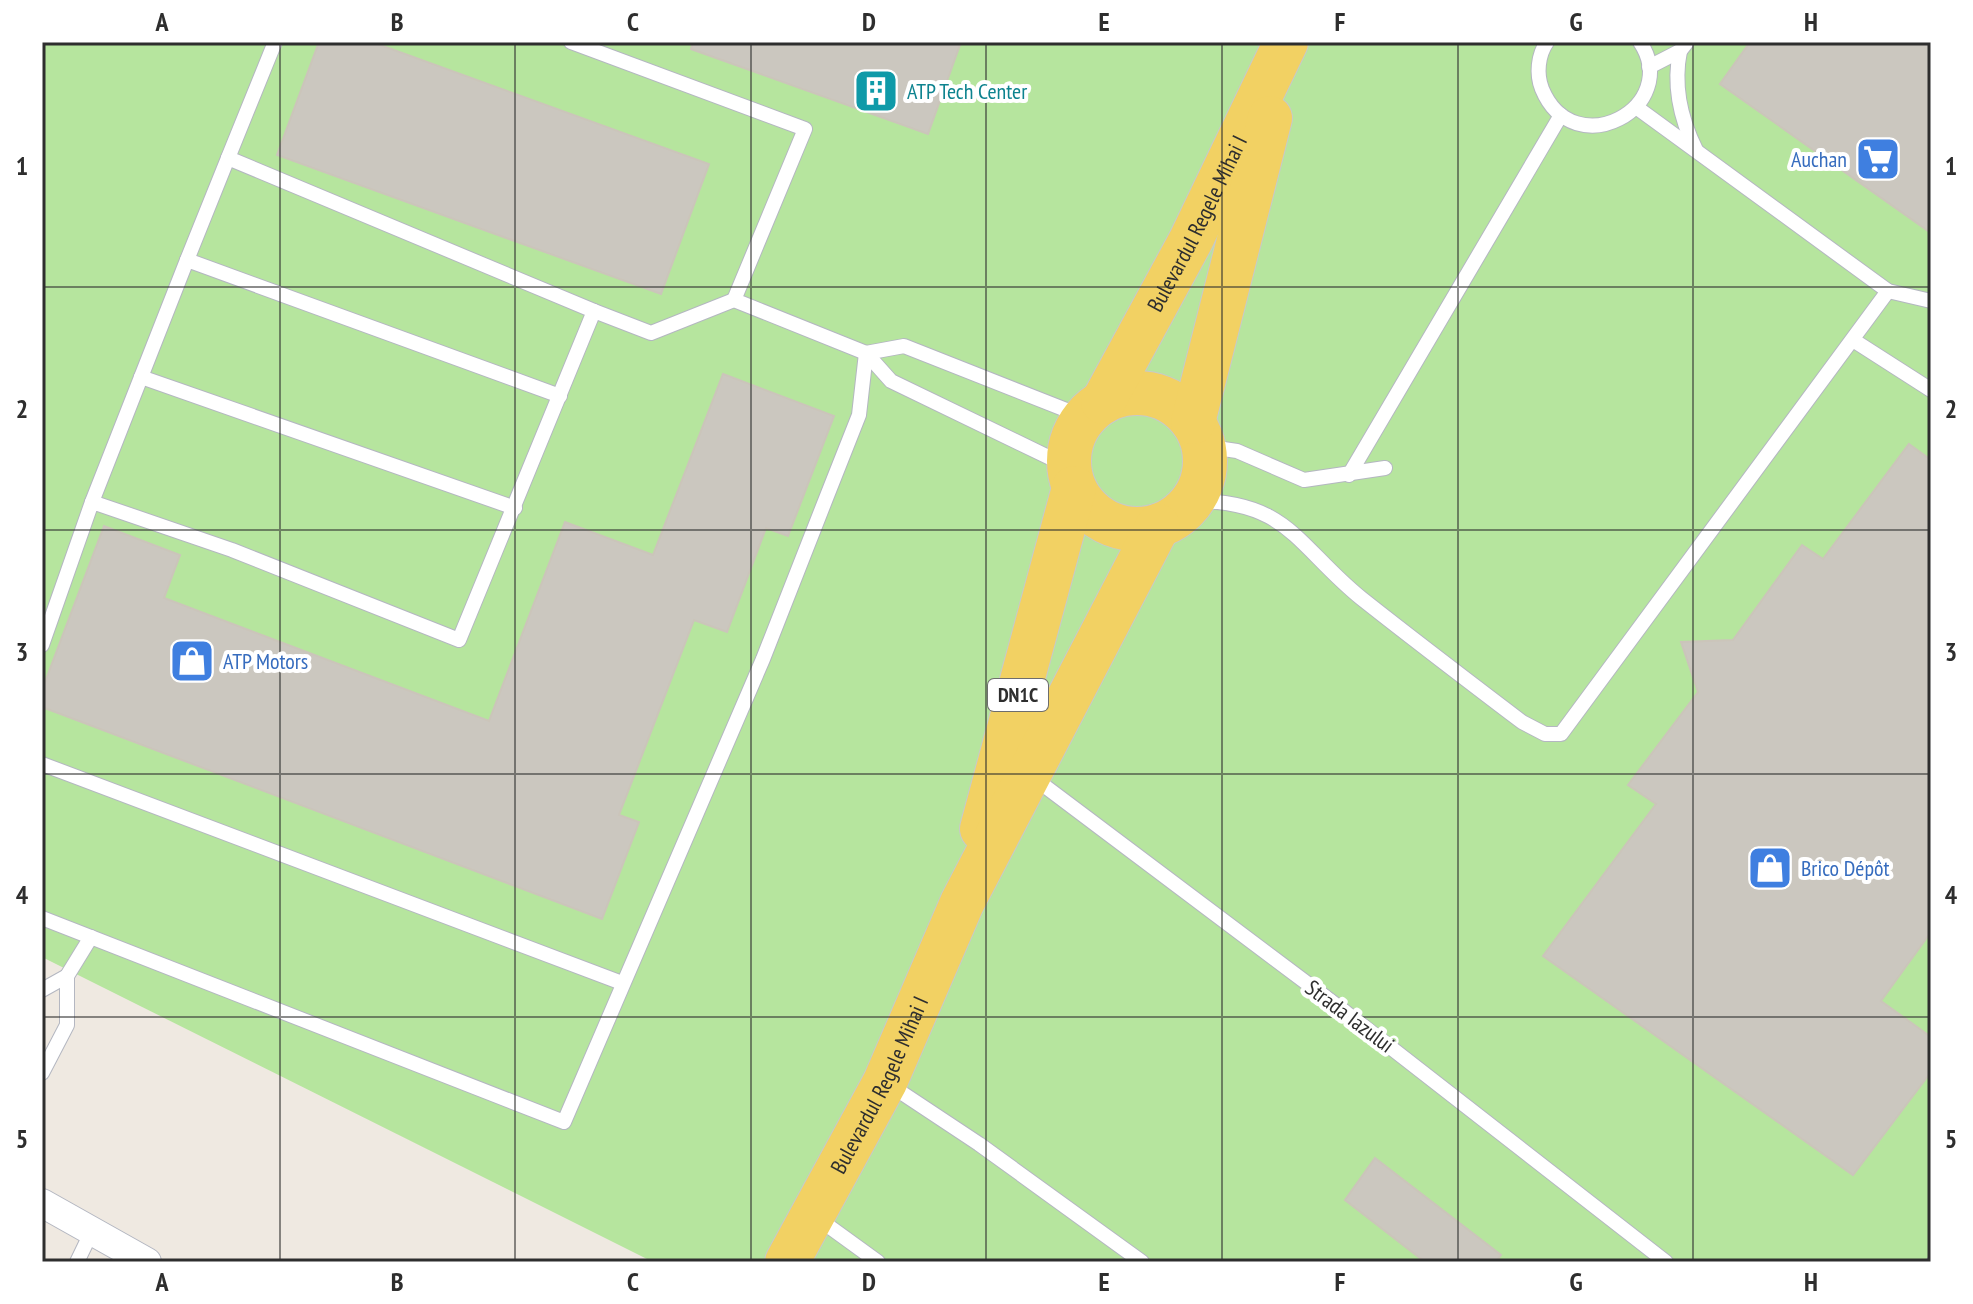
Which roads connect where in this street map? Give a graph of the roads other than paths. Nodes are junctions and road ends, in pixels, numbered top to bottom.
1 (275, 42) edge
2 (571, 42) edge
3 (1287, 42) edge
4 (1547, 42) edge
5 (1640, 42) edge
6 (1683, 46) edge
7 (1649, 67) junction
8 (1636, 107) junction
9 (1561, 115) junction
10 (1699, 155) junction
11 (228, 158) junction
12 (187, 260) junction
13 (1888, 291) junction
14 (734, 300) junction
15 (1931, 301) edge
16 (594, 311) junction
17 (1853, 340) junction
18 (866, 353) junction
19 (141, 377) junction
20 (1931, 390) edge
21 (560, 396) junction
22 (1094, 410) junction
23 (1198, 434) junction
24 (1385, 468) dead end
25 (1349, 475) junction
26 (1071, 478) junction
27 (92, 502) junction
28 (515, 508) junction
29 (1175, 513) junction
30 (42, 645) edge
31 (42, 764) edge
32 (1030, 776) junction
33 (962, 903) junction
34 (42, 918) edge
35 (91, 937) junction
36 (67, 976) junction
37 (622, 983) junction
38 (42, 990) edge
39 (42, 1073) edge
40 (885, 1082) junction
41 (42, 1203) edge
42 (812, 1215) junction
43 (92, 1231) junction
44 (77, 1262) edge
45 (147, 1262) edge
46 (787, 1262) edge
47 (878, 1262) edge
48 (1142, 1262) edge
49 (1666, 1262) edge

1 - 11 lane
2 - 14 lane
3 - 22 main road, Bulevardul Regele Mihai I / DN1C
3 - 23 main road, Bulevardul Regele Mihai I / DN1C
4 - 9 lane
5 - 7 lane
6 - 7 lane
6 - 10 lane
7 - 8 lane
8 - 9 lane
8 - 10 lane
9 - 25 lane
10 - 13 lane
11 - 12 lane
11 - 16 lane
12 - 19 lane
12 - 21 lane
13 - 15 lane
13 - 17 lane
14 - 16 lane
14 - 18 lane
16 - 21 lane
17 - 20 lane
17 - 29 lane
18 - 22 lane
18 - 26 lane
18 - 37 lane
19 - 27 lane
19 - 28 lane
21 - 28 lane
22 - 23 main road
22 - 26 main road, DN1C
23 - 25 lane
23 - 29 main road, DN1C
24 - 25 lane
26 - 29 main road
26 - 33 main road, Bulevardul Regele Mihai I / DN1C
27 - 28 lane
27 - 30 lane
29 - 32 main road, Bulevardul Regele Mihai I / DN1C
31 - 37 lane
32 - 33 main road, Bulevardul Regele Mihai I / DN1C
32 - 49 lane, Strada Iazului
33 - 40 main road, Bulevardul Regele Mihai I / DN1C
34 - 35 lane
35 - 36 lane
35 - 37 lane
36 - 38 lane
36 - 39 lane
40 - 42 main road, Bulevardul Regele Mihai I / DN1C
40 - 48 lane
41 - 43 street
42 - 46 main road, Bulevardul Regele Mihai I / DN1C
42 - 47 lane
43 - 44 lane
43 - 45 street

